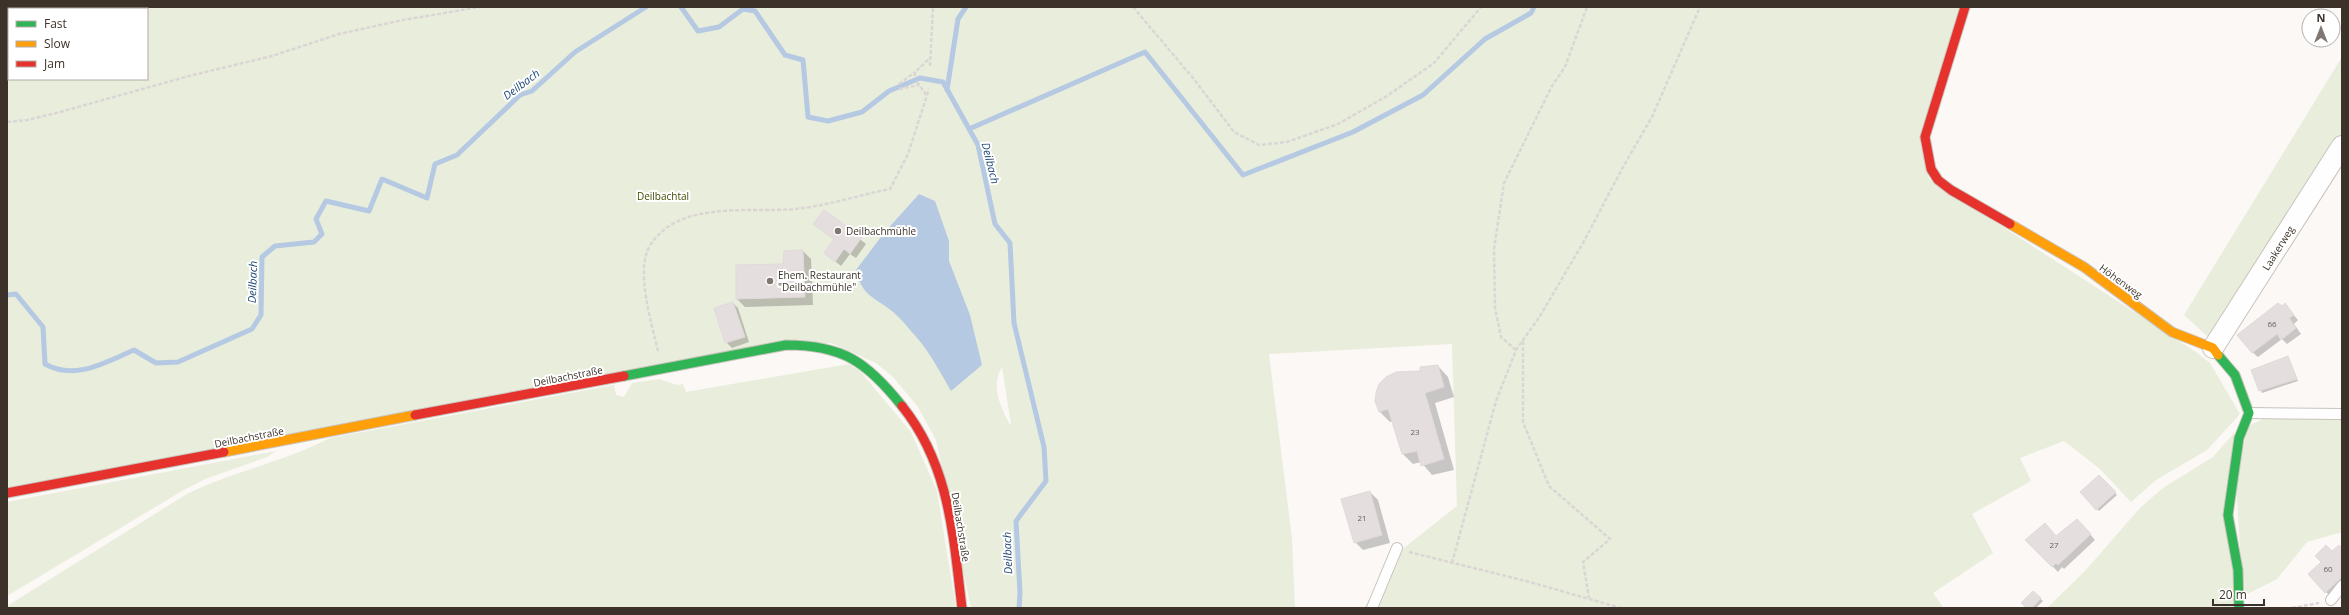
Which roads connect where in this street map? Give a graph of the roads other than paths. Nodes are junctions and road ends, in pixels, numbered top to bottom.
1 (1965, 7) edge
2 (2342, 146) edge
3 (2213, 348) junction
4 (2249, 413) junction
5 (2342, 414) edge
6 (7, 494) edge
7 (1397, 548) road end
8 (2342, 586) edge
9 (2331, 600) road end
10 (962, 608) edge
11 (1372, 608) edge
12 (2239, 608) edge

1 - 3 street, Höhenweg
2 - 3 street, Laakerweg
3 - 4 street, Höhenweg
4 - 5 lane
4 - 12 street
6 - 10 street, Deilbachstraße
7 - 11 lane
8 - 9 lane

